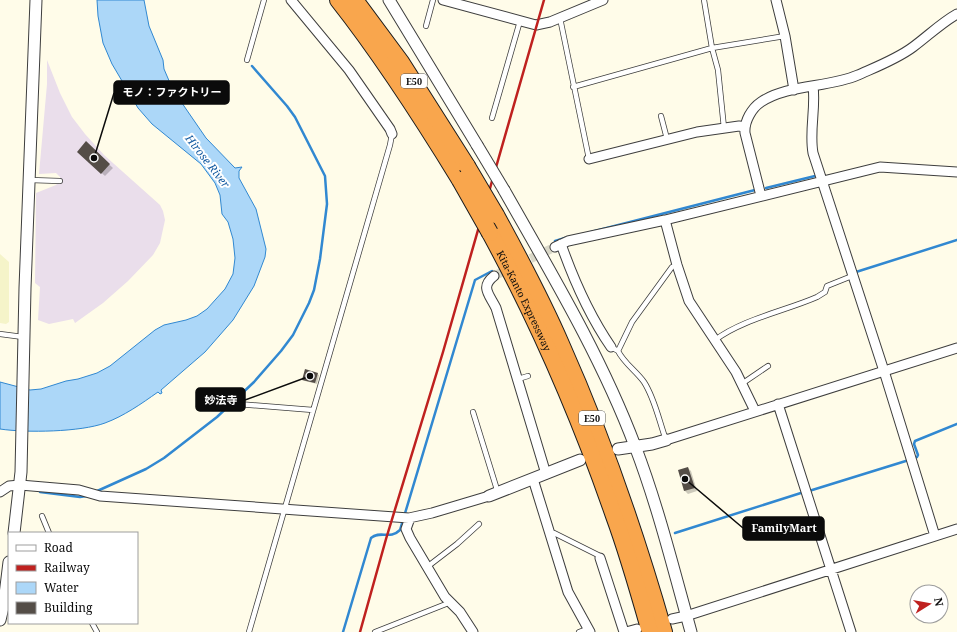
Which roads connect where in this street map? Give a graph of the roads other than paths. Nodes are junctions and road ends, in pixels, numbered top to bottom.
1 (36, 0) edge
2 (264, 0) edge
3 (291, 0) edge
4 (329, 0) edge
5 (338, 0) edge
6 (355, 0) edge
7 (389, 0) edge
8 (433, 0) edge
9 (443, 0) edge
10 (602, 0) edge
11 (704, 0) edge
12 (776, 0) edge
13 (470, 3) edge
14 (957, 14) edge
15 (560, 18) junction
16 (520, 21) junction
17 (426, 26) dead end
18 (785, 36) junction
19 (712, 48) junction
20 (247, 60) dead end
21 (388, 68) junction
22 (814, 86) junction
23 (573, 87) junction
24 (794, 90) junction
25 (662, 116) dead end
26 (492, 118) dead end
27 (744, 127) junction
28 (724, 128) junction
29 (392, 134) joint
30 (666, 139) junction
31 (588, 159) joint
32 (957, 172) edge
33 (28, 180) junction
34 (60, 181) dead end
35 (821, 181) junction
36 (761, 196) junction
37 (665, 220) junction
38 (677, 265) junction
39 (494, 276) dead end
40 (852, 276) junction
41 (0, 334) edge
42 (23, 339) junction
43 (715, 340) junction
44 (957, 348) edge
45 (614, 349) junction
46 (768, 366) dead end
47 (884, 371) junction
48 (528, 376) dead end
49 (518, 379) junction
50 (743, 383) junction
51 (238, 404) dead end
52 (778, 404) junction
53 (313, 410) junction
54 (755, 411) junction
55 (473, 412) dead end
56 (666, 440) junction
57 (635, 447) junction
58 (618, 450) dead end
59 (580, 460) dead end
60 (546, 474) junction
61 (533, 479) junction
62 (20, 485) junction
63 (0, 492) edge
64 (493, 494) junction
65 (285, 510) junction
66 (42, 516) dead end
67 (410, 518) junction
68 (479, 524) dead end
69 (957, 529) edge
70 (14, 532) edge
71 (49, 532) edge
72 (551, 534) junction
73 (935, 536) junction
74 (600, 558) joint
75 (8, 562) edge
76 (427, 567) junction
77 (8, 568) edge
78 (830, 570) junction
79 (0, 590) edge
80 (449, 601) junction
81 (686, 616) junction
82 (0, 620) edge
83 (668, 626) edge
84 (586, 631) edge
85 (644, 631) edge
86 (249, 632) edge
87 (375, 632) edge
88 (473, 632) edge
89 (625, 632) edge
90 (691, 632) edge
91 (850, 632) edge

1 - 33 street
2 - 20 lane
3 - 29 street
4 - 21 highway
5 - 21 highway, Kita-Kanto Expressway / E50
6 - 83 highway, Kita-Kanto Expressway / E50, bridge
7 - 57 street, bridge
8 - 17 lane
9 - 13 street
10 - 15 street
11 - 19 lane
12 - 18 street
13 - 16 street
14 - 22 street
15 - 16 street
15 - 23 lane
16 - 26 lane
18 - 19 lane
18 - 24 street
19 - 23 lane
19 - 28 lane
21 - 85 highway, Kita-Kanto Expressway / E50, bridge
22 - 24 street
22 - 35 street
23 - 31 lane
24 - 27 street
25 - 30 lane
27 - 28 street
27 - 36 street
28 - 30 street
29 - 53 lane
30 - 31 street
32 - 35 street
33 - 34 lane
33 - 42 street
35 - 36 street
35 - 40 street
36 - 37 street
37 - 38 street
37 - 45 street
38 - 43 street
38 - 45 lane
39 - 49 street
40 - 43 lane
40 - 47 street
41 - 42 lane
42 - 62 street
43 - 50 street
44 - 47 street
45 - 56 lane
46 - 50 lane
47 - 52 street
47 - 73 street
48 - 49 lane
49 - 60 street
50 - 54 street
51 - 53 lane
52 - 54 street
52 - 78 street
53 - 65 lane
54 - 56 street
55 - 64 lane
56 - 57 street
57 - 58 street
57 - 81 street
59 - 60 street
60 - 61 street
61 - 64 street
61 - 72 street
62 - 63 street
62 - 65 street
62 - 70 street
64 - 67 street
65 - 67 street
65 - 86 lane
66 - 71 lane
67 - 76 street
68 - 76 lane
69 - 73 street
72 - 74 lane
72 - 84 street
73 - 78 street
74 - 89 street
75 - 79 street
76 - 80 street
77 - 82 street
78 - 81 street
78 - 91 street
80 - 87 lane
80 - 88 street
81 - 83 street
81 - 90 street
85 - 89 street

